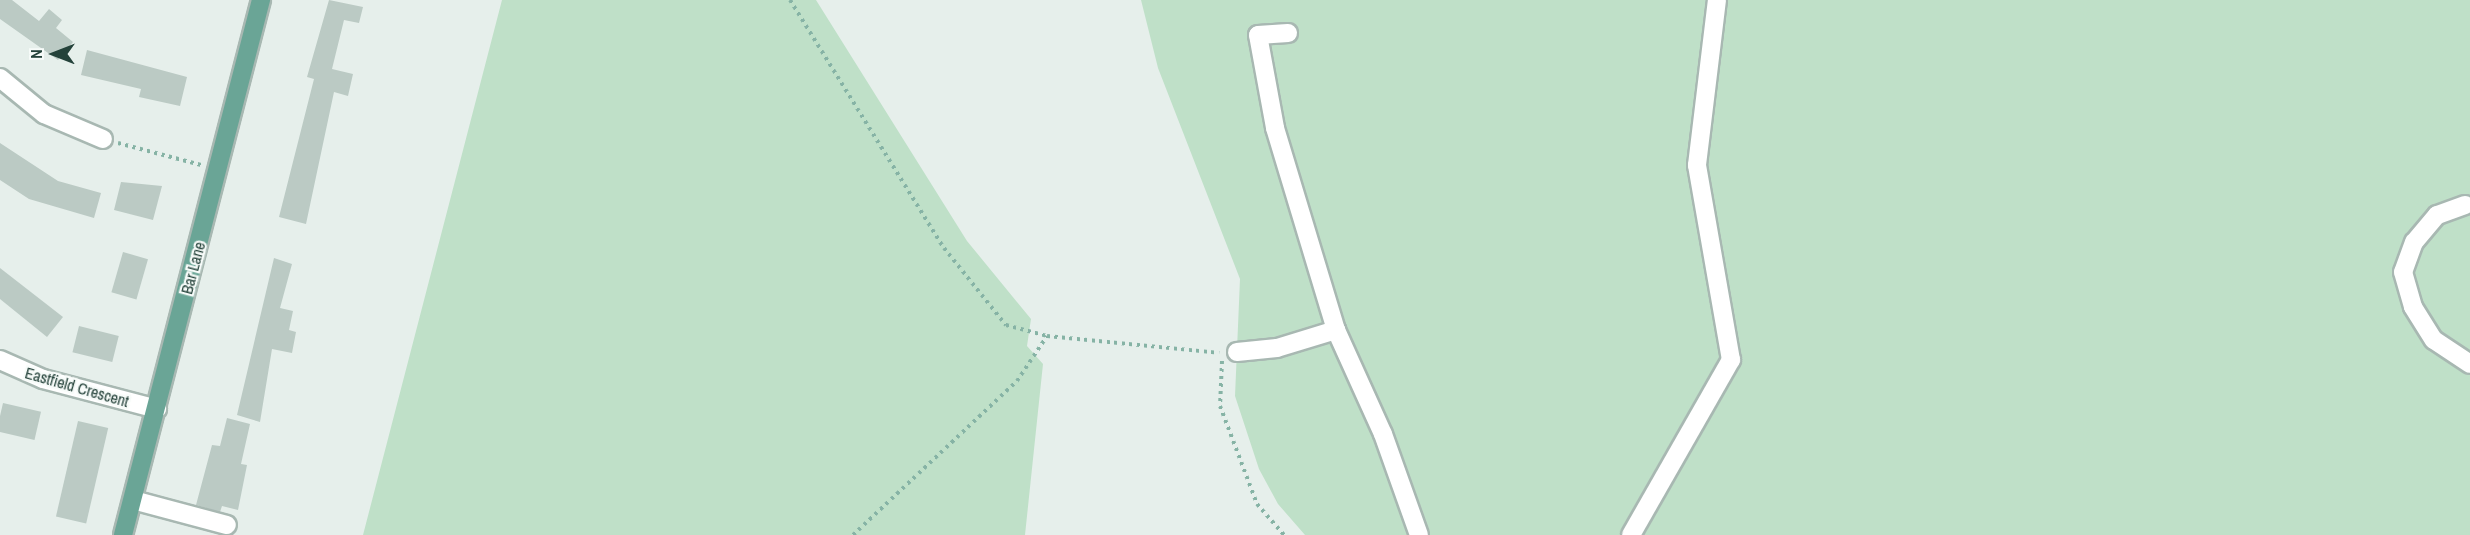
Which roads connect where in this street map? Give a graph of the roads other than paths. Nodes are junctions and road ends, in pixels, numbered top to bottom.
1 (261, 0) edge
2 (1717, 0) edge
3 (1288, 33) dead end
4 (0, 78) edge
5 (103, 139) road end
6 (2465, 205) dead end
7 (1336, 330) junction
8 (1237, 352) dead end
9 (0, 360) edge
10 (2470, 364) edge
11 (157, 409) junction
12 (133, 500) junction
13 (227, 525) dead end
14 (123, 535) edge
15 (1419, 535) edge
16 (1631, 535) edge

1 - 11 main road, Bar Lane
2 - 16 street
3 - 7 street
4 - 5 street
6 - 10 street
7 - 8 street
7 - 15 street
9 - 11 street, Eastfield Crescent
11 - 12 main road, Bar Lane
12 - 13 street
12 - 14 main road, Bar Lane

